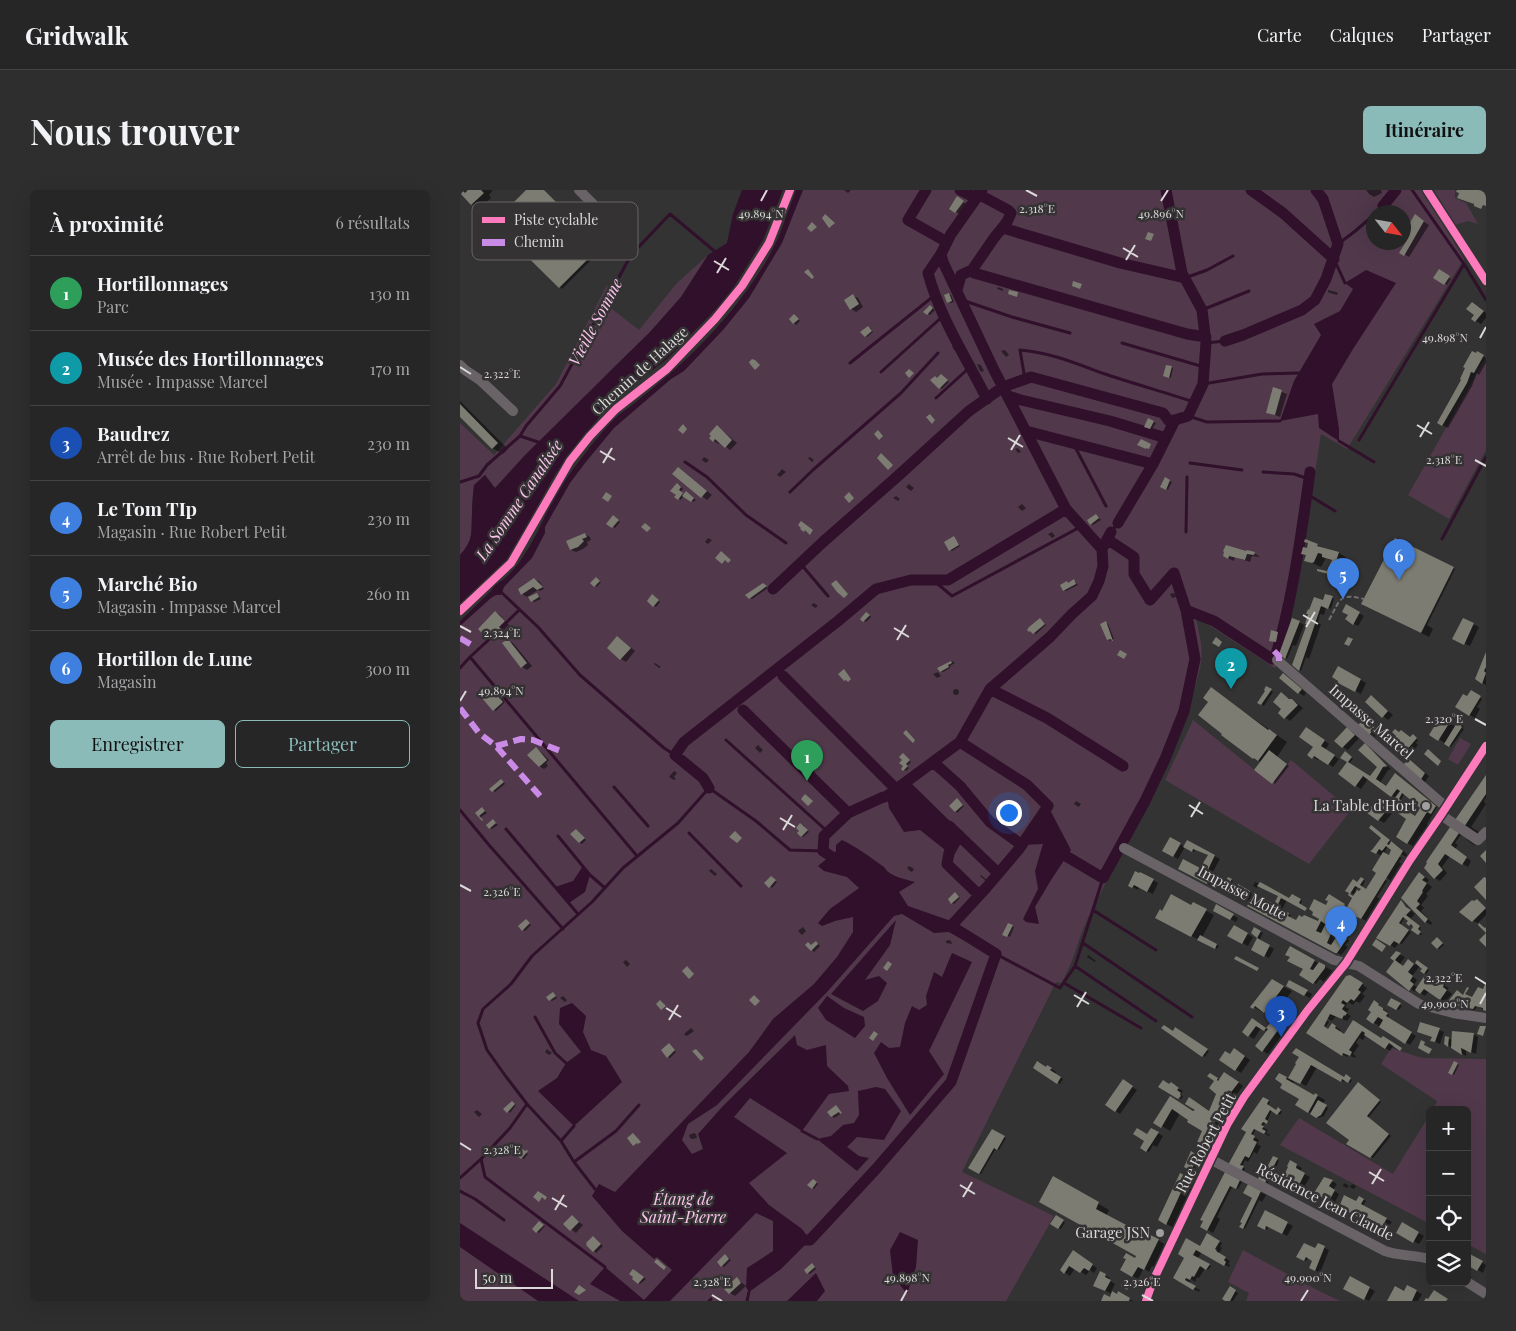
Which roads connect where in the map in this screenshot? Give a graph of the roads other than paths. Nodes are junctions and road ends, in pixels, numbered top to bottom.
1 (579, 190) edge
2 (790, 190) edge
3 (1427, 190) edge
4 (591, 202) edge
5 (1486, 281) edge
6 (460, 365) edge
7 (513, 411) dead end
8 (460, 611) edge
9 (1277, 660) dead end
10 (1486, 746) edge
11 (1444, 811) junction
12 (1486, 832) edge
13 (1124, 848) dead end
14 (1346, 962) junction
15 (1486, 1018) edge
16 (1210, 1159) junction
17 (1426, 1258) edge
18 (1471, 1285) edge
19 (1486, 1294) edge
20 (1146, 1301) edge

1 - 4 street
2 - 8 street, Chemin de Halage
3 - 5 street
6 - 7 street
9 - 11 street, Impasse Marcel
10 - 11 street, Rue Robert Petit
11 - 12 street, Impasse Marcel
11 - 14 street, Rue Robert Petit
13 - 14 street, Impasse Motte
14 - 15 street, Impasse Motte
14 - 16 street, Rue Robert Petit
16 - 17 street, Résidence Jean Claude
16 - 20 street, Rue Robert Petit
18 - 19 street

